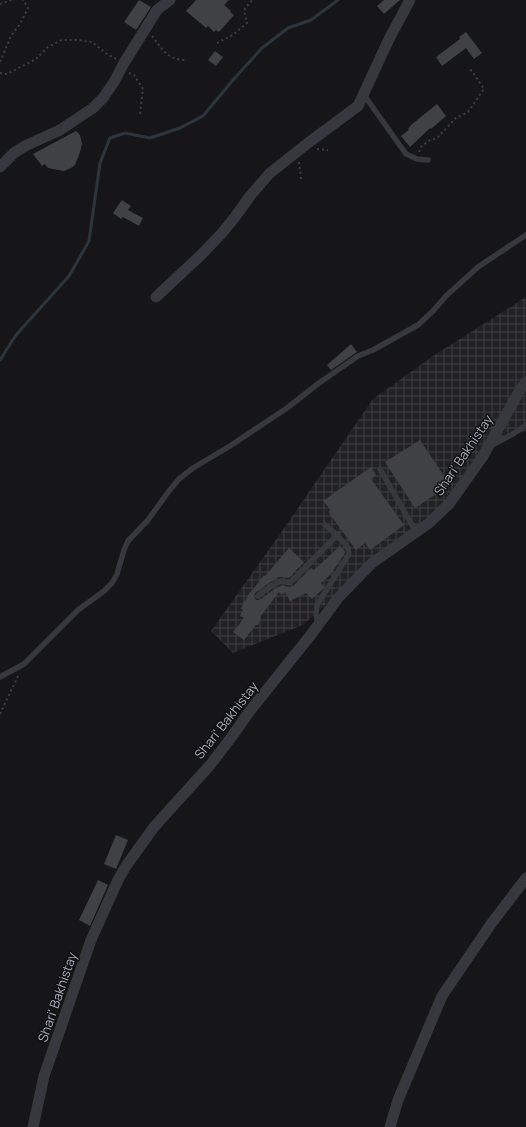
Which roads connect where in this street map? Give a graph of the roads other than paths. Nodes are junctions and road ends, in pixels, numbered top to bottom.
1 (170, 0) edge
2 (410, 0) edge
3 (364, 95) junction
4 (428, 160) dead end
5 (0, 167) edge
6 (526, 235) edge
7 (156, 297) dead end
8 (526, 382) edge
9 (526, 425) edge
10 (488, 447) junction
11 (380, 469) dead end
12 (325, 525) dead end
13 (416, 532) junction
14 (336, 535) junction
15 (258, 596) dead end
16 (318, 625) junction
17 (0, 677) edge
18 (526, 878) edge
19 (33, 1127) edge
20 (390, 1127) edge

1 - 5 street
2 - 3 street
3 - 4 lane
3 - 7 street
6 - 17 lane
8 - 10 street, Shari' Bakhistay
9 - 10 lane
10 - 13 street, Shari' Bakhistay
11 - 13 lane
12 - 14 lane
13 - 16 street, Shari' Bakhistay
14 - 15 lane
14 - 16 lane
16 - 19 street, Shari' Bakhistay
18 - 20 street

